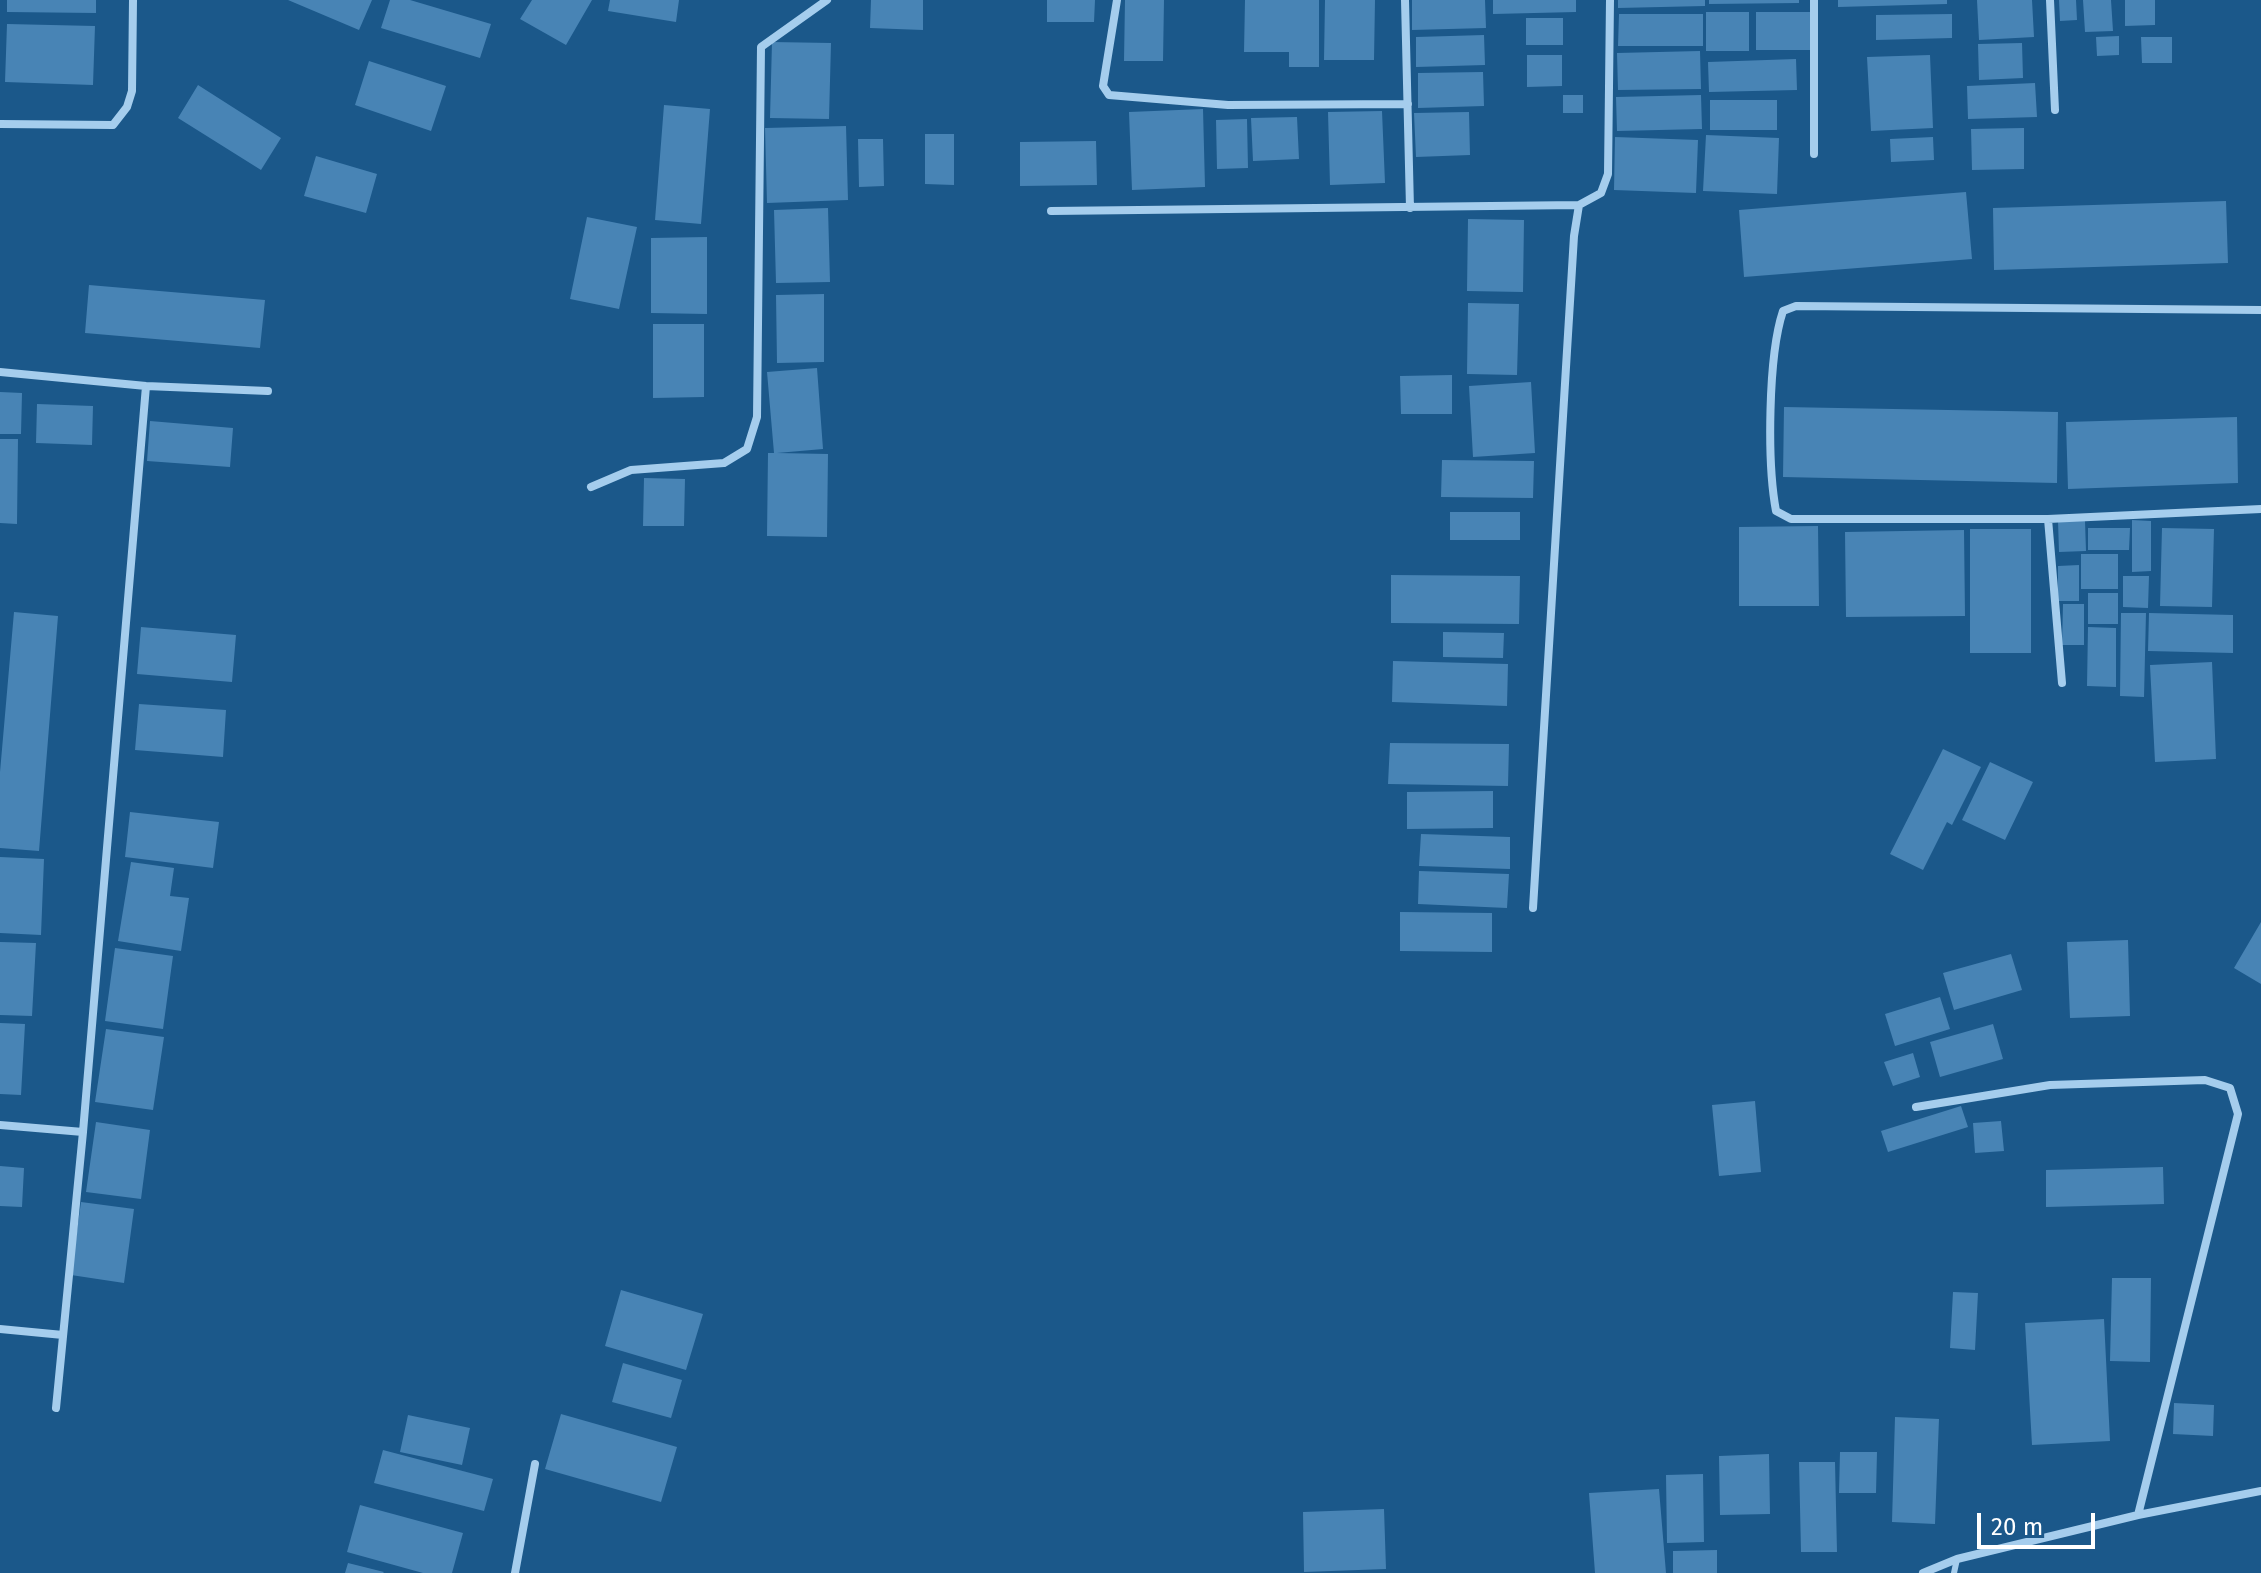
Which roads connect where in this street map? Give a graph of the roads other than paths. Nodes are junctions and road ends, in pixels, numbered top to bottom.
1 (133, 0) edge
2 (827, 0) edge
3 (1117, 0) edge
4 (1405, 0) edge
5 (1610, 0) edge
6 (1814, 0) edge
7 (2050, 0) edge
8 (1408, 104) junction
9 (2055, 110) dead end
10 (0, 124) edge
11 (1814, 154) dead end
12 (1579, 205) junction
13 (1410, 208) junction
14 (1051, 211) dead end
15 (2261, 310) edge
16 (0, 372) edge
17 (146, 386) junction
18 (268, 391) dead end
19 (591, 487) dead end
20 (2261, 509) edge
21 (2048, 519) junction
22 (2062, 683) dead end
23 (1533, 908) dead end
24 (1916, 1107) dead end
25 (0, 1125) edge
26 (83, 1132) junction
27 (0, 1329) edge
28 (63, 1335) junction
29 (56, 1408) dead end
30 (535, 1464) dead end
31 (2261, 1491) edge
32 (2138, 1515) junction
33 (1957, 1559) junction
34 (515, 1573) edge
35 (1923, 1573) edge
36 (1954, 1573) edge

1 - 10 street
2 - 19 street
3 - 8 street
4 - 8 street
5 - 12 street
6 - 11 street
7 - 9 street
8 - 13 street
12 - 13 street
12 - 23 street
13 - 14 street
15 - 21 street
16 - 17 street
17 - 18 street
17 - 26 street
20 - 21 street
21 - 22 street
24 - 32 street
25 - 26 street
26 - 28 street
27 - 28 street
28 - 29 street
30 - 34 street
31 - 32 street
32 - 33 street
33 - 35 street
33 - 36 lane

